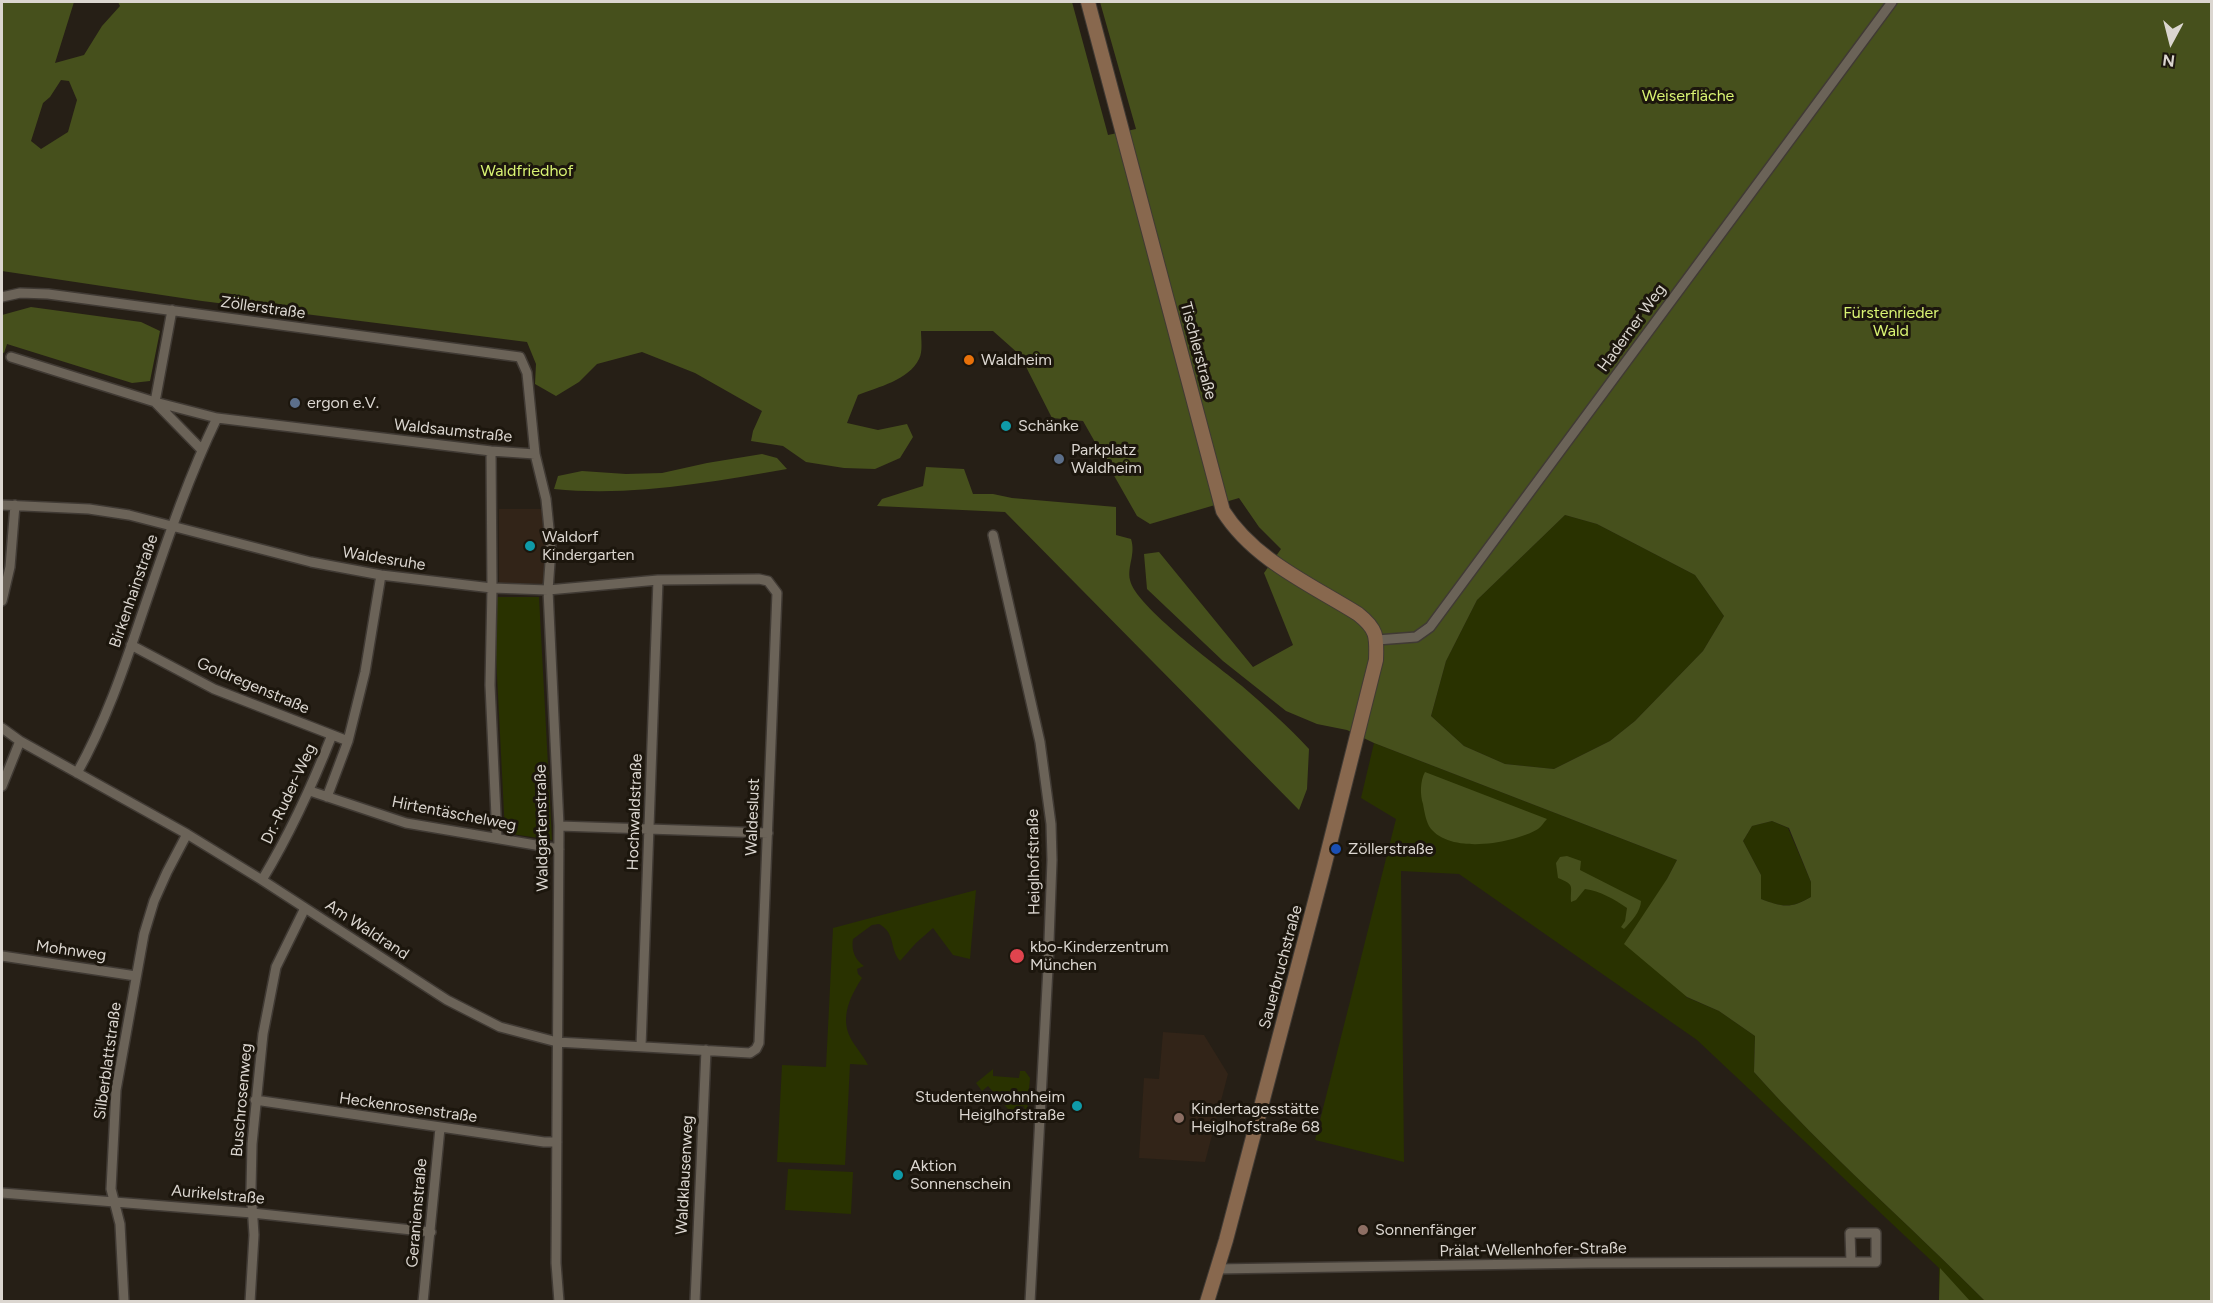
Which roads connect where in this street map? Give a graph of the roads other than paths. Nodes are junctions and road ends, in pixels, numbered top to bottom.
1 (1088, 2) edge
2 (1892, 2) edge
3 (2, 297) edge
4 (172, 310) junction
5 (10, 357) dead end
6 (520, 357) joint
7 (155, 402) junction
8 (217, 418) junction
9 (202, 450) junction
10 (491, 451) junction
11 (535, 454) junction
12 (2, 505) edge
13 (15, 505) junction
14 (172, 526) junction
15 (993, 535) dead end
16 (381, 575) junction
17 (658, 580) junction
18 (768, 581) joint
19 (492, 588) junction
20 (548, 590) junction
21 (2, 601) edge
22 (1377, 640) junction
23 (131, 645) junction
24 (2, 728) edge
25 (332, 735) junction
26 (20, 741) junction
27 (348, 741) junction
28 (77, 773) junction
29 (2, 786) edge
30 (310, 791) junction
31 (327, 797) junction
32 (559, 826) junction
33 (649, 828) junction
34 (768, 833) junction
35 (187, 834) junction
36 (497, 838) junction
37 (559, 849) junction
38 (262, 880) junction
39 (306, 908) junction
40 (2, 956) edge
41 (136, 976) junction
42 (557, 1042) junction
43 (641, 1046) junction
44 (706, 1050) junction
45 (750, 1053) joint
46 (255, 1100) junction
47 (440, 1128) junction
48 (557, 1142) junction
49 (2, 1193) edge
50 (114, 1201) junction
51 (252, 1213) junction
52 (430, 1232) junction
53 (1851, 1262) dead end
54 (1216, 1269) junction
55 (124, 1302) edge
56 (250, 1302) edge
57 (423, 1302) edge
58 (559, 1302) edge
59 (695, 1302) edge
60 (1030, 1302) edge
61 (1207, 1302) edge

1 - 22 street, Tischlerstraße
2 - 22 street, Haderner Weg
3 - 4 street, Zöllerstraße
4 - 6 street, Zöllerstraße
4 - 7 street
5 - 7 street, Waldsaumstraße
6 - 11 street, Waldgartenstraße
7 - 8 street, Waldsaumstraße
7 - 9 street, Waldsaumstraße
8 - 9 street, Birkenhainstraße
8 - 10 street, Waldsaumstraße
9 - 14 street, Birkenhainstraße
10 - 11 street, Waldsaumstraße
10 - 19 street
11 - 20 street, Waldgartenstraße
12 - 13 street, Waldesruhe
13 - 14 street, Waldesruhe
13 - 21 street
14 - 16 street, Waldesruhe
14 - 23 street, Birkenhainstraße
15 - 60 street, Heiglhofstraße
16 - 19 street, Waldesruhe
16 - 27 street, Dr.-Ruder-Weg
17 - 18 street, Waldesruhe
17 - 20 street, Waldesruhe
17 - 33 street, Hochwaldstraße
18 - 34 street, Waldeslust
19 - 20 street, Waldesruhe
19 - 36 street
20 - 32 street, Waldgartenstraße
22 - 54 street, Sauerbruchstraße
23 - 25 street, Goldregenstraße
23 - 28 street, Birkenhainstraße
24 - 26 street, Am Waldrand
25 - 27 street, Dr.-Ruder-Weg
25 - 30 street, Dr.-Ruder-Weg
26 - 28 street, Am Waldrand
26 - 29 street
27 - 31 street, Dr.-Ruder-Weg
28 - 35 street, Am Waldrand
30 - 31 street, Hirtentäschelweg
30 - 38 street, Dr.-Ruder-Weg
31 - 36 street, Hirtentäschelweg
32 - 33 street
32 - 37 street, Waldgartenstraße
33 - 34 street
33 - 43 street, Hochwaldstraße
34 - 45 street, Waldeslust
35 - 38 street, Am Waldrand
35 - 41 street, Silberblattstraße
36 - 37 street, Hirtentäschelweg
37 - 42 street, Waldgartenstraße
38 - 39 street, Am Waldrand
39 - 42 street, Am Waldrand
39 - 46 street, Buschrosenweg
40 - 41 street, Mohnweg
41 - 50 street, Silberblattstraße
42 - 43 street, Am Waldrand
42 - 48 street, Waldgartenstraße
43 - 44 street, Am Waldrand
44 - 45 street, Am Waldrand
44 - 59 street, Waldklausenweg
46 - 47 street, Heckenrosenstraße
46 - 51 street, Buschrosenweg
47 - 48 street, Heckenrosenstraße
47 - 52 street, Geranienstraße
48 - 58 street, Waldgartenstraße
49 - 50 street, Aurikelstraße
50 - 51 street, Aurikelstraße
50 - 55 street, Silberblattstraße
51 - 52 street, Aurikelstraße
51 - 56 street, Buschrosenweg
52 - 57 street, Geranienstraße
53 - 54 street, Prälat-Wellenhofer-Straße
54 - 61 street, Sauerbruchstraße

